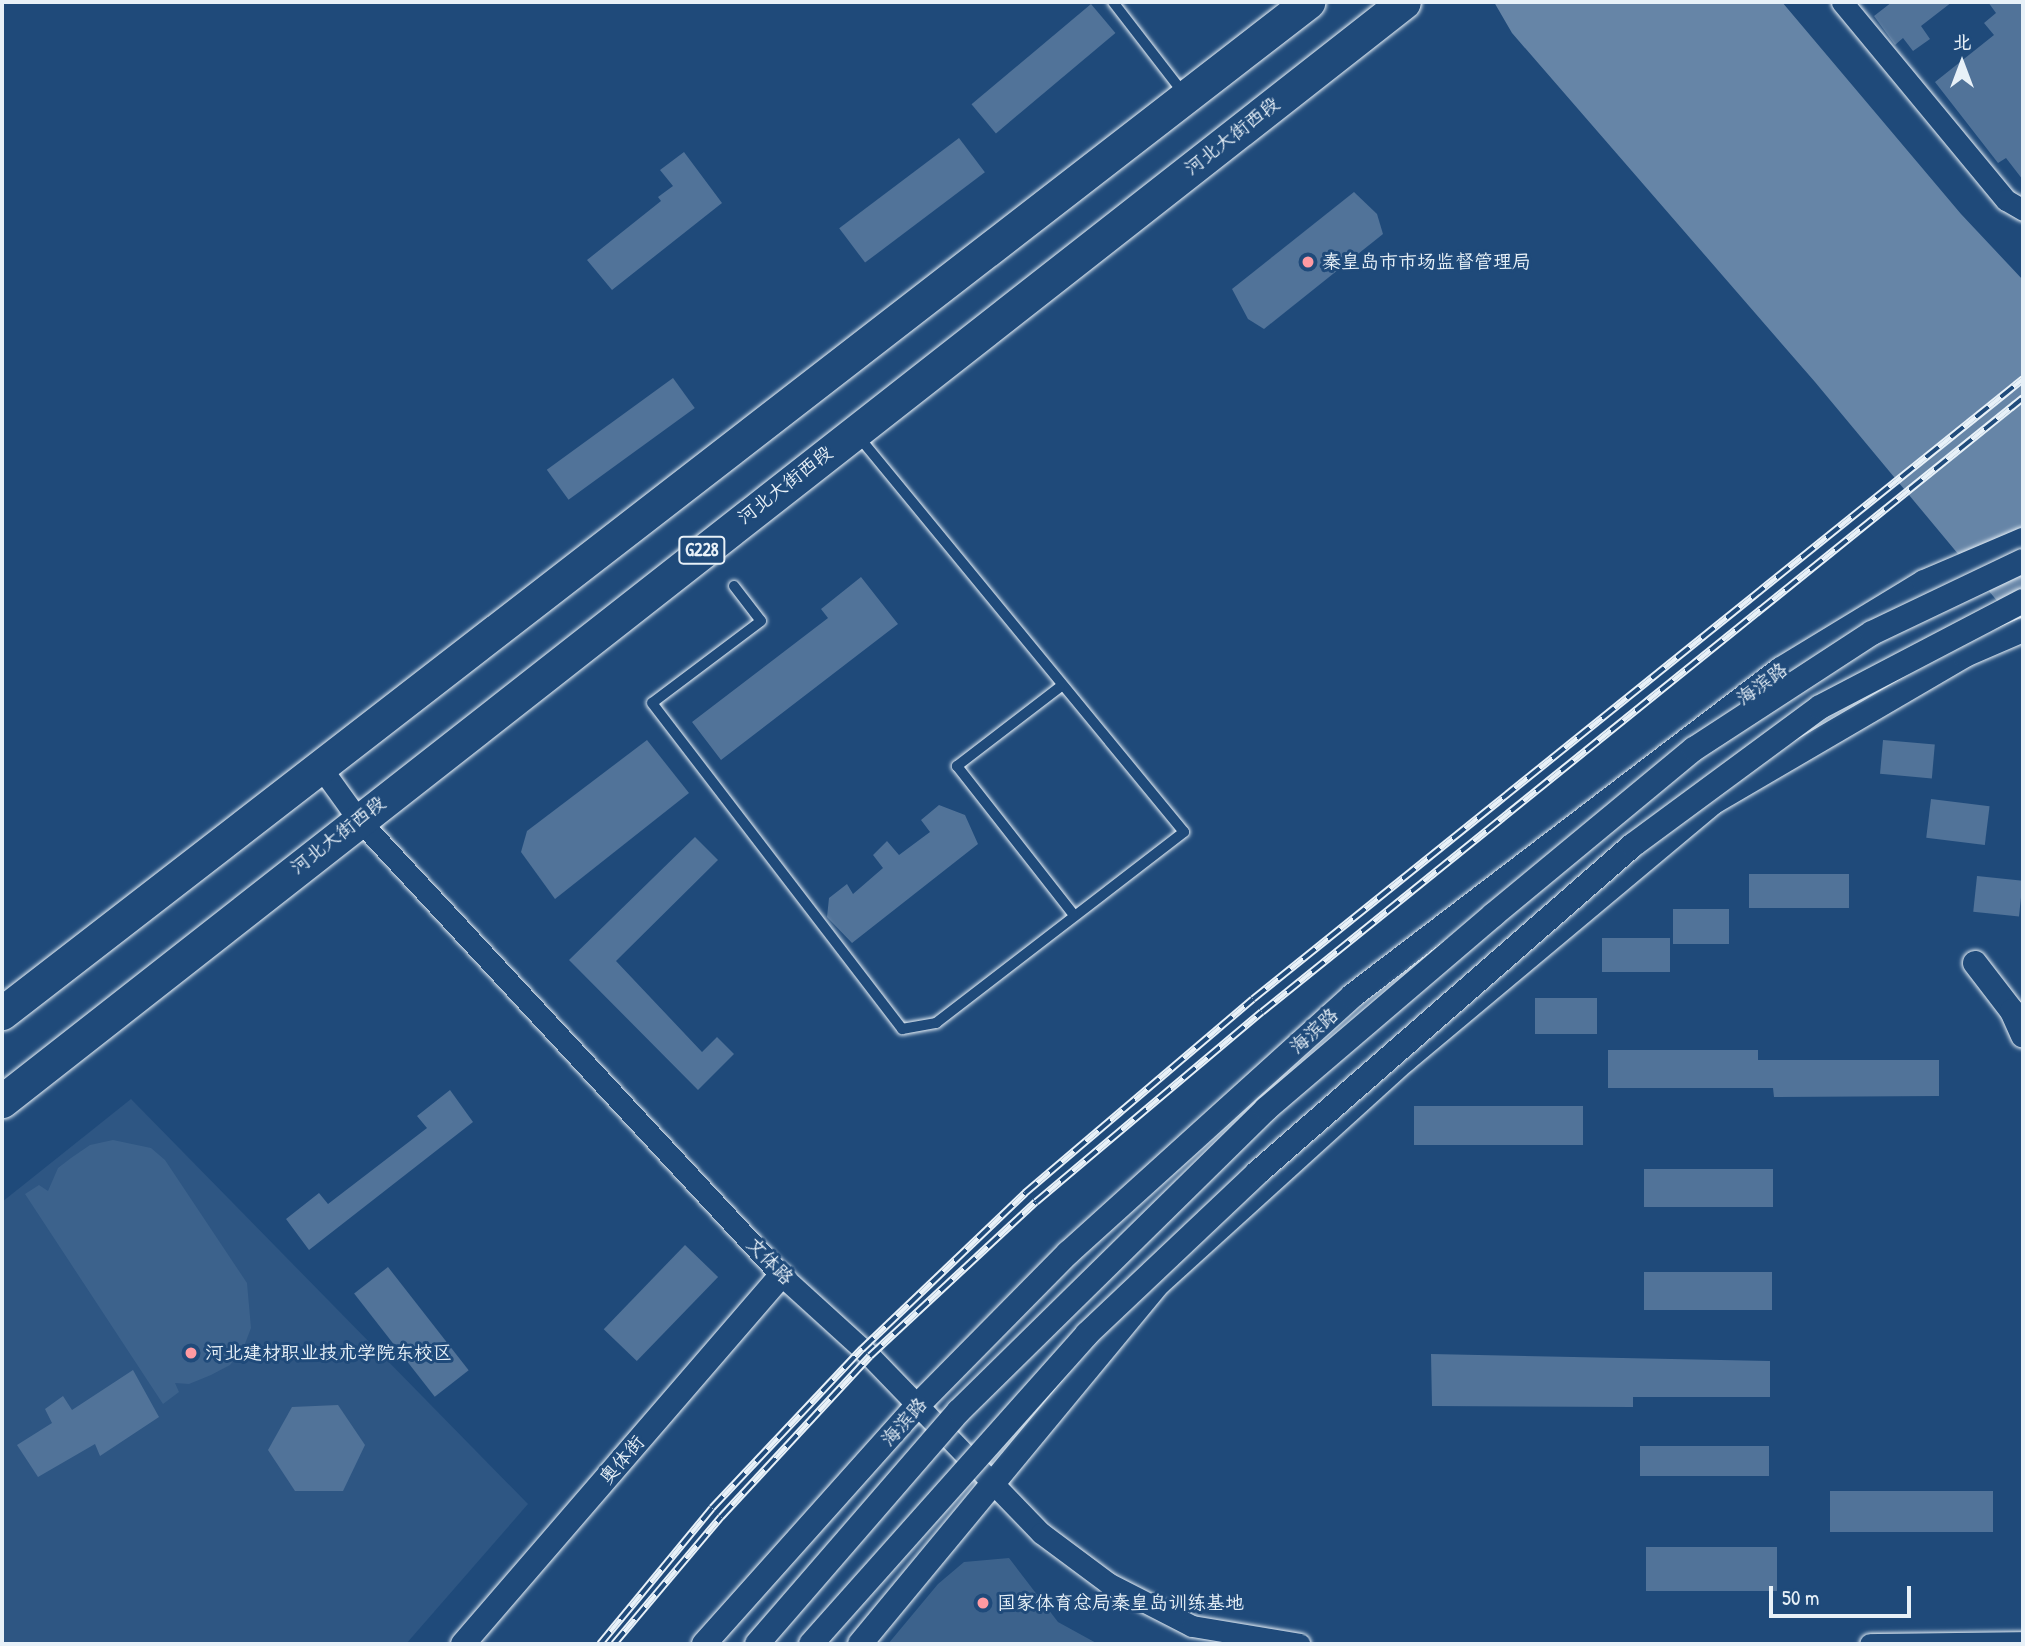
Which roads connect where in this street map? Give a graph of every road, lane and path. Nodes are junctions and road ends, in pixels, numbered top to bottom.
1 (1113, 2) edge
2 (1308, 2) edge
3 (1404, 2) edge
4 (1842, 2) edge
5 (1186, 96) junction
6 (2023, 210) edge
7 (854, 432) junction
8 (2023, 540) edge
9 (2023, 561) edge
10 (734, 586) dead end
11 (2023, 601) edge
12 (2023, 631) edge
13 (1060, 687) junction
14 (319, 765) junction
15 (358, 819) junction
16 (1073, 914) junction
17 (1975, 962) dead end
18 (2, 1013) edge
19 (2023, 1036) edge
20 (2, 1101) edge
21 (781, 1275) junction
22 (918, 1405) junction
23 (995, 1485) junction
24 (2023, 1642) edge
25 (463, 1644) edge
26 (704, 1644) edge
27 (757, 1644) edge
28 (811, 1644) edge
29 (860, 1644) edge
30 (1299, 1644) edge
31 (1870, 1644) edge

1 - 5 lane
2 - 5 highway
3 - 7 highway, 河北大街西段 / G228
4 - 6 street
5 - 14 highway
7 - 13 lane
7 - 15 highway, 河北大街西段 / G228
8 - 22 street, 海滨路
9 - 27 street, 海滨路, bridge
10 - 16 lane
11 - 28 street, bridge
12 - 23 street
13 - 16 lane
13 - 16 lane
14 - 15 street, 文体路
14 - 18 highway
15 - 20 highway, 河北大街西段 / G228
15 - 21 street, 文体路
17 - 19 street
21 - 22 street, 文体路
21 - 25 street, 奥体街
22 - 23 street, 文体路
22 - 26 street, 海滨路
23 - 29 street
23 - 30 street, 文体路
24 - 31 street

